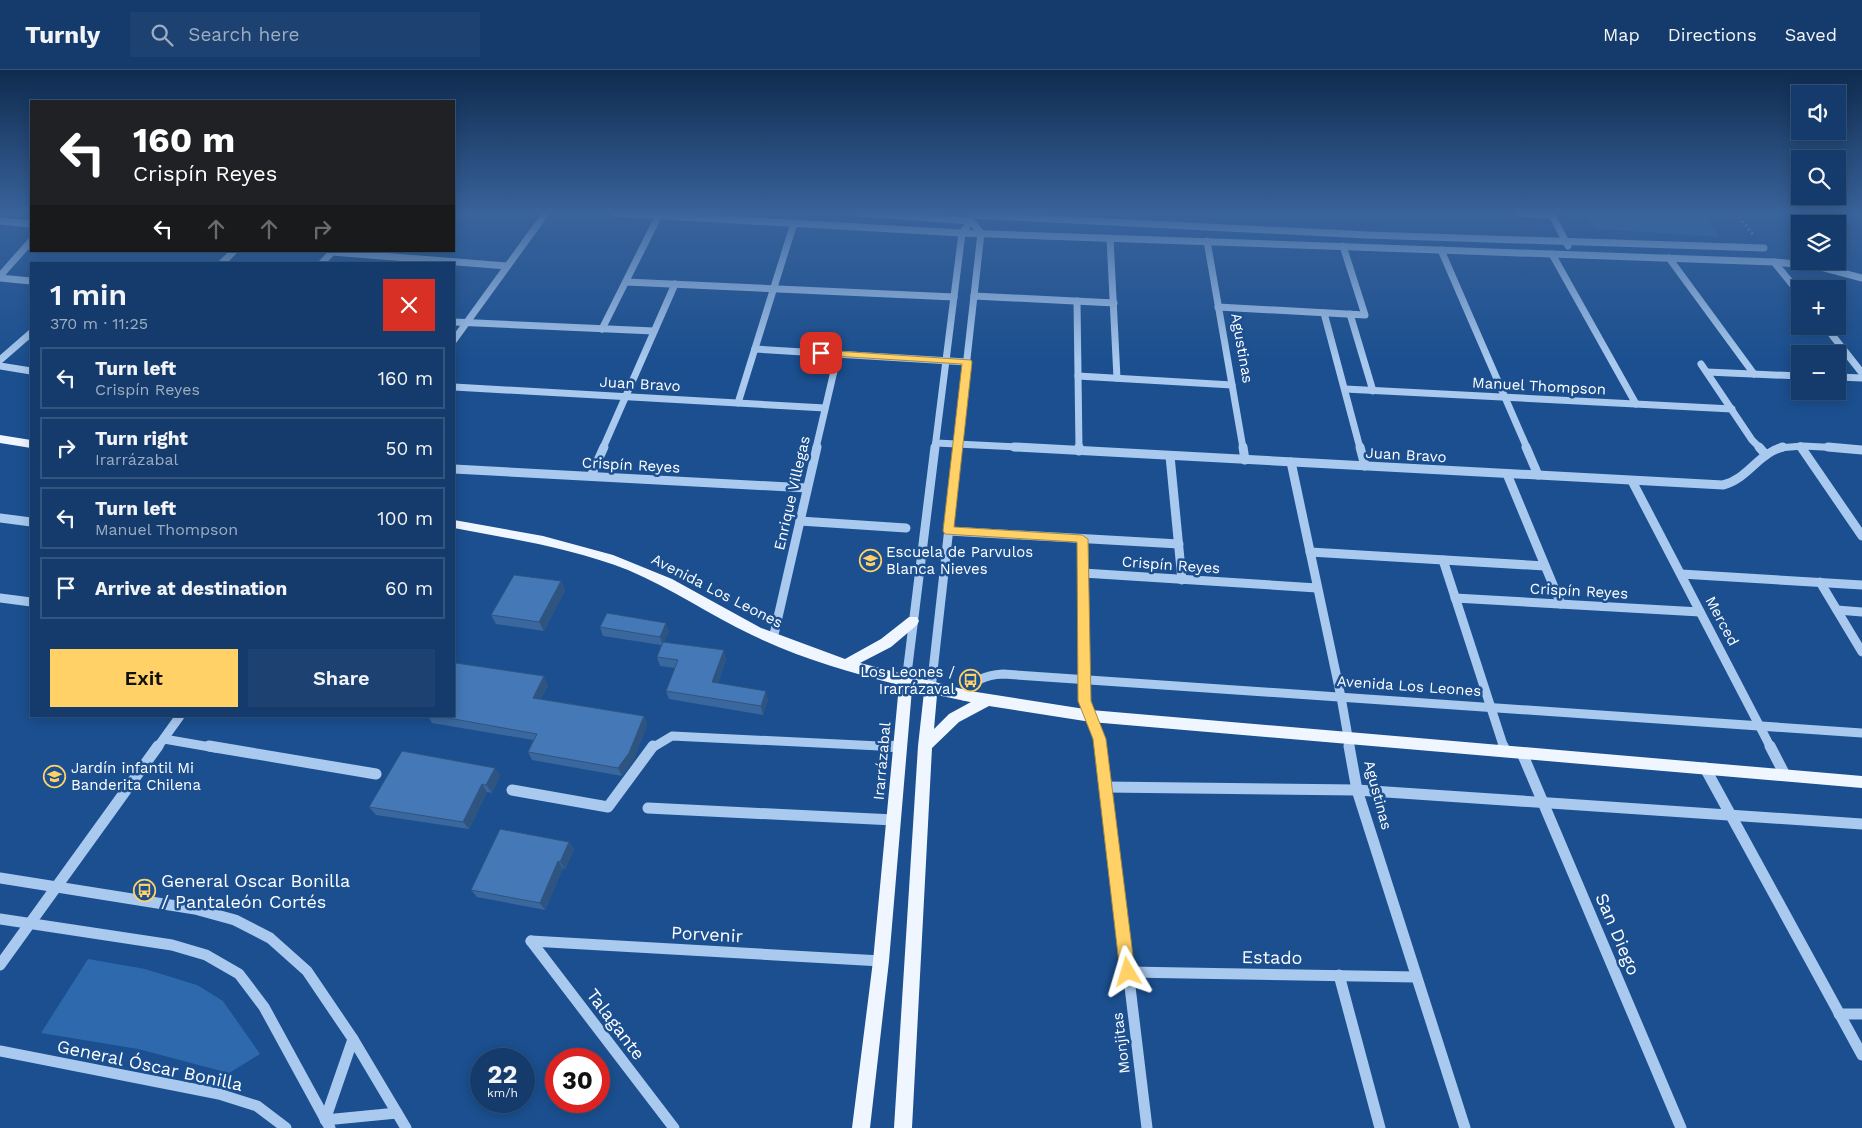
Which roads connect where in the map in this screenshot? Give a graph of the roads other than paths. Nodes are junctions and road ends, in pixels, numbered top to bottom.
1 (13, 262) edge
2 (462, 262) edge
3 (510, 262) edge
4 (636, 262) edge
5 (782, 262) edge
6 (958, 262) edge
7 (978, 262) edge
8 (1111, 262) edge
9 (1211, 262) edge
10 (1348, 262) edge
11 (1446, 262) edge
12 (1557, 262) edge
13 (1672, 262) edge
14 (1774, 262) edge
15 (1778, 262) edge
16 (507, 266) junction
17 (0, 277) edge
18 (1862, 278) edge
19 (30, 281) edge
20 (626, 282) junction
21 (1791, 283) edge
22 (675, 284) junction
23 (774, 288) junction
24 (954, 296) junction
25 (974, 296) junction
26 (1077, 301) junction
27 (1114, 303) junction
28 (1218, 308) junction
29 (1324, 313) junction
30 (1350, 314) junction
31 (455, 322) edge
32 (466, 323) junction
33 (602, 329) junction
34 (654, 331) junction
35 (30, 335) edge
36 (1832, 335) edge
37 (455, 339) edge
38 (755, 349) junction
39 (838, 354) junction
40 (0, 360) edge
41 (946, 360) junction
42 (967, 362) junction
43 (1701, 364) dead end
44 (0, 366) edge
45 (30, 371) edge
46 (1707, 372) junction
47 (1862, 373) edge
48 (1754, 374) junction
49 (1078, 376) junction
50 (1791, 376) edge
51 (1846, 377) edge
52 (1118, 378) junction
53 (1862, 378) edge
54 (1232, 385) junction
55 (455, 387) edge
56 (1345, 390) junction
57 (1373, 391) junction
58 (625, 397) junction
59 (1505, 398) junction
60 (738, 403) junction
61 (1636, 404) junction
62 (826, 408) junction
63 (1732, 409) junction
64 (0, 438) edge
65 (936, 443) junction
66 (30, 444) edge
67 (958, 444) junction
68 (1800, 446) junction
69 (1862, 450) edge
70 (1079, 451) junction
71 (1766, 455) junction
72 (1170, 456) junction
73 (1245, 460) junction
74 (1290, 462) junction
75 (1365, 466) junction
76 (455, 469) edge
77 (1507, 474) junction
78 (590, 476) junction
79 (1538, 476) junction
80 (1632, 480) junction
81 (807, 488) junction
82 (0, 518) edge
83 (30, 522) edge
84 (800, 522) junction
85 (455, 524) edge
86 (906, 528) dead end
87 (949, 531) junction
88 (1862, 536) edge
89 (1082, 539) junction
90 (1179, 544) junction
91 (1310, 552) junction
92 (1443, 560) junction
93 (1545, 566) junction
94 (1083, 573) junction
95 (1681, 574) junction
96 (1182, 580) junction
97 (1820, 582) junction
98 (1862, 585) edge
99 (1317, 588) junction
100 (0, 598) edge
101 (1456, 598) junction
102 (30, 602) edge
103 (1561, 604) junction
104 (1837, 610) junction
105 (1700, 612) junction
106 (1862, 612) edge
107 (913, 621) junction
108 (773, 639) junction
109 (1862, 652) edge
110 (845, 665) junction
111 (1084, 680) junction
112 (906, 682) junction
113 (932, 689) junction
114 (964, 696) junction
115 (1340, 697) junction
116 (985, 701) junction
117 (1491, 708) junction
118 (1091, 716) junction
119 (179, 717) edge
120 (1760, 726) junction
121 (1862, 733) edge
122 (164, 739) junction
123 (1348, 739) junction
124 (926, 746) junction
125 (900, 747) junction
126 (1505, 751) junction
127 (1522, 753) junction
128 (1705, 768) junction
129 (376, 774) dead end
130 (1785, 775) junction
131 (1862, 782) edge
132 (1105, 787) junction
133 (512, 790) dead end
134 (1357, 790) junction
135 (1543, 802) junction
136 (648, 808) dead end
137 (1731, 815) junction
138 (894, 820) junction
139 (1862, 824) edge
140 (0, 878) edge
141 (56, 887) junction
142 (0, 919) edge
143 (30, 924) junction
144 (531, 941) joint
145 (881, 961) junction
146 (0, 964) edge
147 (1128, 972) junction
148 (1339, 975) junction
149 (1416, 977) junction
150 (1839, 1014) junction
151 (1862, 1014) edge
152 (352, 1039) junction
153 (0, 1051) edge
154 (1862, 1055) edge
155 (397, 1113) junction
156 (325, 1125) edge
157 (286, 1128) edge
158 (406, 1128) edge
159 (674, 1128) edge
160 (861, 1128) edge
161 (903, 1128) edge
162 (1147, 1128) edge
163 (1380, 1128) edge
164 (1465, 1128) edge
165 (1681, 1128) edge

1 - 17 street
2 - 16 street
3 - 16 street
4 - 20 street
5 - 23 street
6 - 24 street, Irarrázabal
7 - 25 street
8 - 27 street
9 - 28 street, Agustinas
10 - 30 street
11 - 59 street
12 - 61 street
13 - 48 street
14 - 21 street
15 - 18 street
16 - 32 street
17 - 19 street
20 - 22 street
20 - 33 street
22 - 23 street
22 - 34 street
23 - 24 street
23 - 38 street
24 - 41 street, Irarrázabal
25 - 26 street
25 - 42 street
26 - 27 street
26 - 49 street
27 - 52 street
28 - 29 street
28 - 54 street, Agustinas
29 - 30 street
29 - 56 street
30 - 57 street
31 - 32 street
32 - 33 street
32 - 37 street
33 - 34 street
34 - 58 street
35 - 40 street
36 - 47 street
38 - 39 street
38 - 60 street
39 - 41 street
39 - 62 street, Enrique Villegas
41 - 42 street
41 - 65 street, Irarrázabal
42 - 67 street
43 - 46 street
44 - 45 street
46 - 48 street
46 - 63 street
48 - 50 street
49 - 52 street
49 - 70 street
51 - 53 street
52 - 54 street
54 - 73 street, Agustinas
55 - 58 street, Juan Bravo
56 - 57 street, Manuel Thompson
56 - 75 street
57 - 59 street, Manuel Thompson
58 - 60 street, Juan Bravo
58 - 78 street
59 - 61 street, Manuel Thompson
59 - 79 street
60 - 62 street, Juan Bravo
61 - 63 street, Manuel Thompson
62 - 81 street, Enrique Villegas
63 - 71 street
64 - 66 main road
65 - 67 street, Juan Bravo
65 - 107 street, Irarrázabal
67 - 70 street, Juan Bravo
67 - 87 street
68 - 69 street, Juan Bravo
68 - 71 street, Juan Bravo
68 - 88 street
70 - 72 street, Juan Bravo
71 - 80 street, Juan Bravo
72 - 73 street, Juan Bravo
72 - 90 street
73 - 74 street, Juan Bravo
74 - 75 street, Juan Bravo
74 - 91 street, Agustinas
75 - 77 street, Juan Bravo
76 - 78 street, Crispín Reyes
77 - 79 street, Juan Bravo
77 - 93 street
78 - 81 street, Crispín Reyes
79 - 80 street, Juan Bravo
80 - 95 street, Merced
81 - 84 street, Enrique Villegas
82 - 83 street
84 - 86 street
84 - 108 street, Enrique Villegas
85 - 108 main road, Avenida Los Leones
87 - 89 street, Crispín Reyes
87 - 113 street
89 - 90 street, Crispín Reyes
89 - 94 street, Monjitas
90 - 96 street
91 - 92 street, Crispín Reyes
91 - 99 street, Agustinas
92 - 93 street, Crispín Reyes
92 - 101 street
93 - 103 street
94 - 96 street, Crispín Reyes
94 - 111 street, Monjitas
95 - 97 street
95 - 105 street, Merced
96 - 99 street, Crispín Reyes
97 - 98 street
97 - 104 street
99 - 115 street, Agustinas
100 - 102 street
101 - 103 street, Crispín Reyes
101 - 117 street
103 - 105 street, Crispín Reyes
104 - 106 street
104 - 109 street
105 - 120 street, Merced
107 - 110 main road
107 - 112 street, Irarrázabal
108 - 110 main road, Avenida Los Leones
110 - 112 main road, Avenida Los Leones
111 - 114 street, Avenida Los Leones
111 - 115 street, Avenida Los Leones
111 - 118 street, Monjitas
112 - 113 main road, Avenida Los Leones
112 - 125 main road, Irarrázabal
113 - 114 main road, Avenida Los Leones
113 - 124 main road
114 - 116 main road, Avenida Los Leones
115 - 117 street, Avenida Los Leones
115 - 123 street, Agustinas
116 - 118 main road, Avenida Los Leones
116 - 124 main road
117 - 120 street, Avenida Los Leones
117 - 126 street
118 - 123 main road, Avenida Los Leones
118 - 132 street, Monjitas
119 - 122 street
120 - 121 street, Avenida Los Leones
120 - 130 street, Merced
122 - 129 street
122 - 141 street
123 - 126 main road, Avenida Los Leones
123 - 134 street, Agustinas
124 - 161 main road
125 - 133 street
125 - 138 main road, Irarrázabal
126 - 127 main road, Avenida Los Leones
127 - 128 main road, Avenida Los Leones
127 - 135 street, San Diego
128 - 130 main road, Avenida Los Leones
128 - 137 street
130 - 131 main road, Avenida Los Leones
132 - 134 street
132 - 147 street, Monjitas
134 - 135 street
134 - 149 street, Agustinas
135 - 137 street
135 - 165 street, San Diego
136 - 138 street
137 - 139 street
137 - 150 street
138 - 145 main road, Irarrázabal
140 - 141 street
141 - 143 street
141 - 152 street
142 - 143 street
143 - 146 street
143 - 156 street
144 - 145 street, Porvenir
144 - 159 street, Talagante
145 - 160 main road, Irarrázabal
147 - 148 street, Estado
147 - 162 street, Monjitas
148 - 149 street, Estado
148 - 163 street
149 - 164 street, Agustinas
150 - 151 street
150 - 154 street
152 - 155 street
152 - 156 street
153 - 157 street, General Óscar Bonilla
155 - 156 street
155 - 158 street

